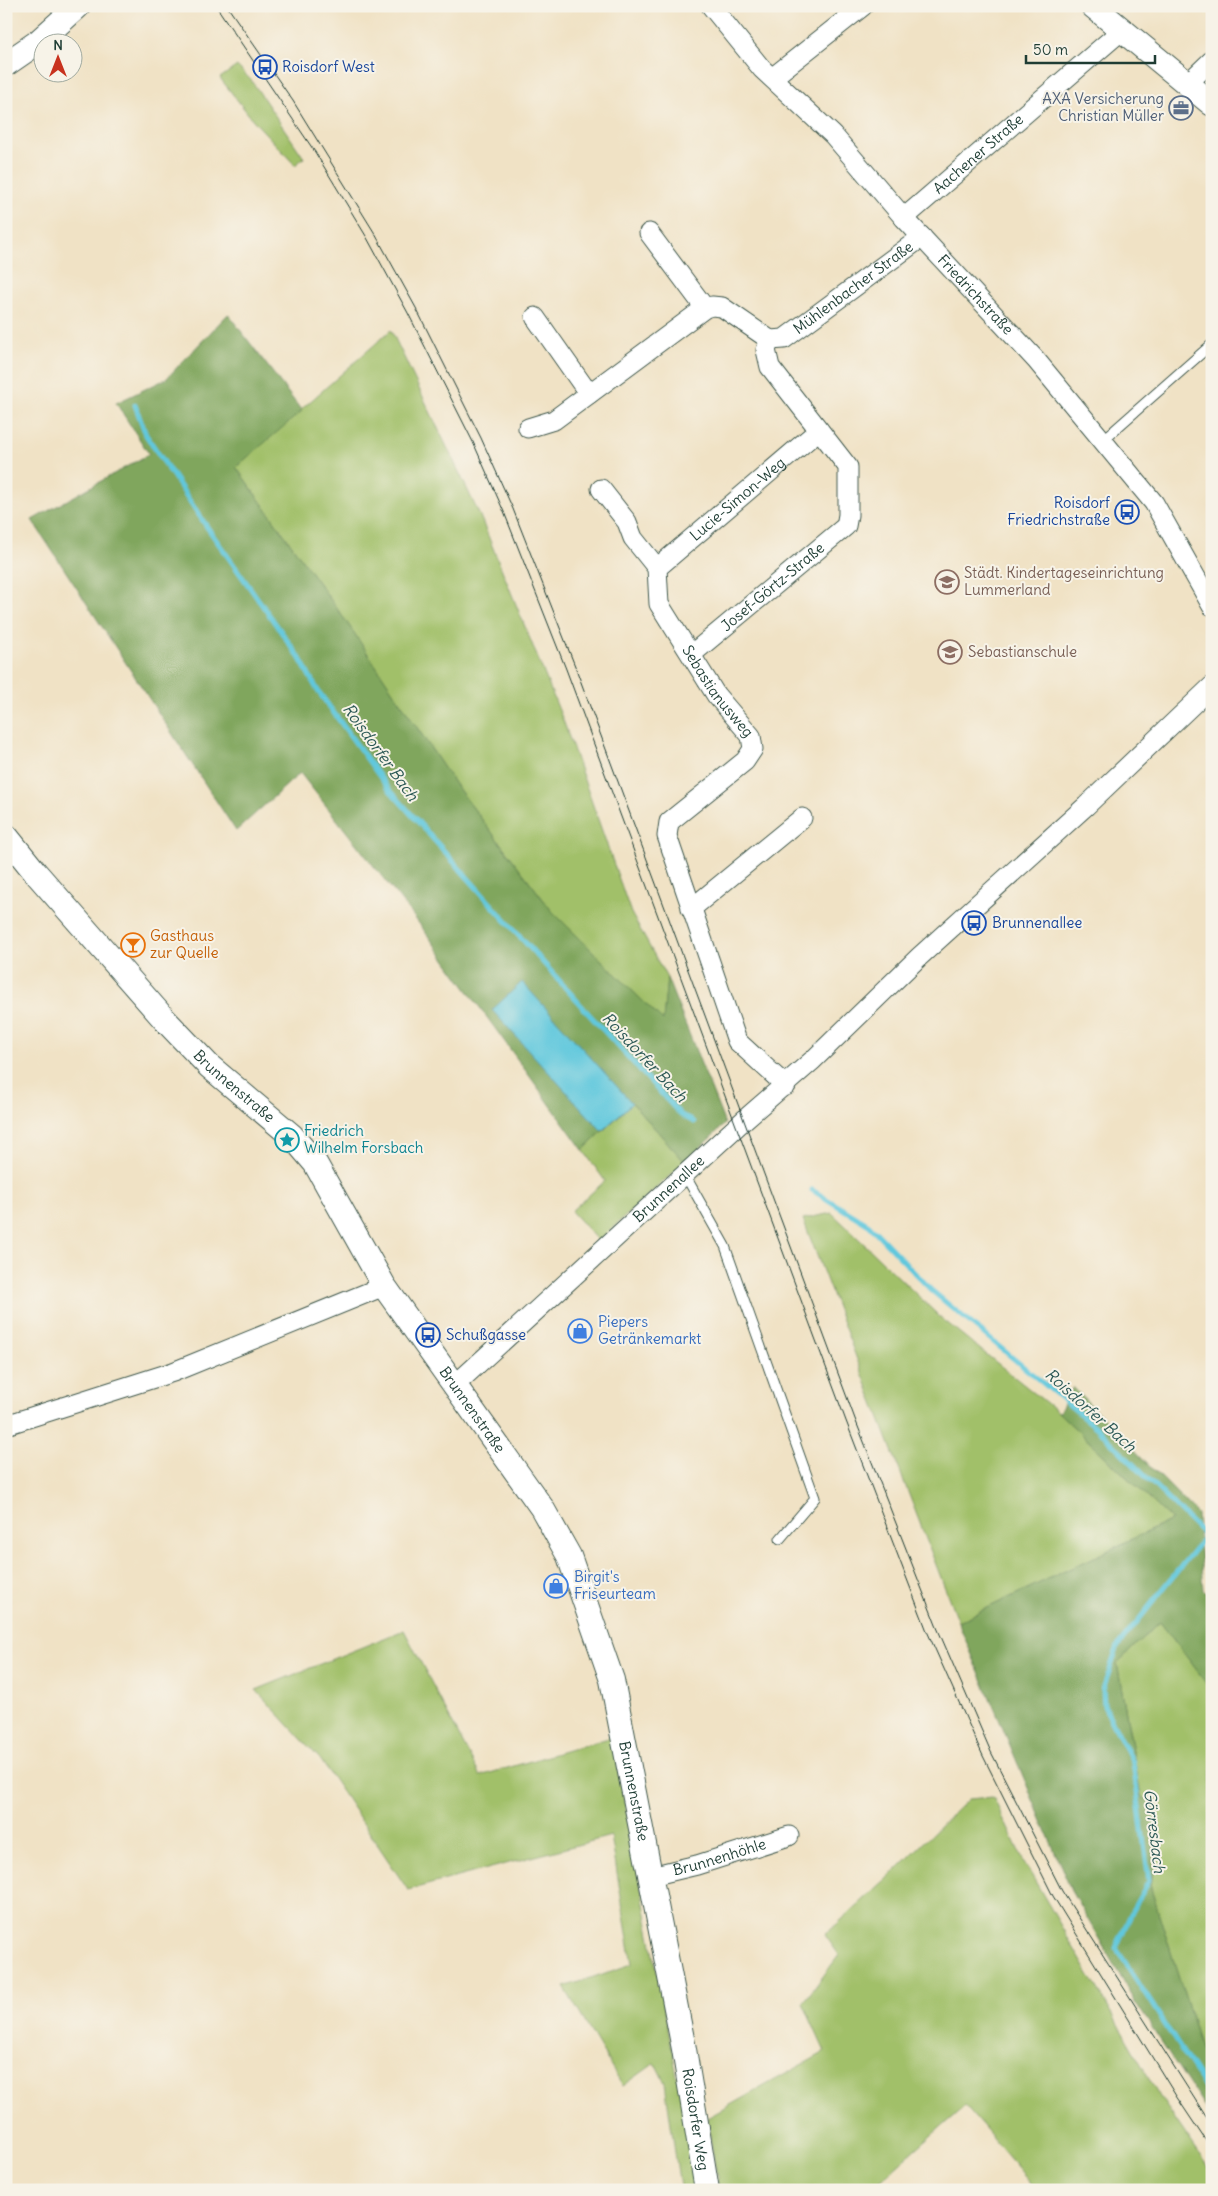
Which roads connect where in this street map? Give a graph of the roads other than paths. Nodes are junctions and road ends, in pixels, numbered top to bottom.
1 (78, 6) edge
2 (711, 6) edge
3 (863, 6) edge
4 (1093, 6) edge
5 (1121, 31) junction
6 (1212, 60) edge
7 (6, 64) edge
8 (772, 78) junction
9 (1187, 84) junction
10 (1212, 104) edge
11 (904, 218) junction
12 (649, 233) dead end
13 (922, 237) junction
14 (705, 308) junction
15 (535, 317) dead end
16 (770, 340) junction
17 (1212, 344) edge
18 (589, 394) junction
19 (528, 428) dead end
20 (819, 430) junction
21 (1102, 441) junction
22 (601, 489) dead end
23 (657, 568) junction
24 (1212, 606) edge
25 (692, 654) junction
26 (1212, 686) edge
27 (802, 818) dead end
28 (6, 836) edge
29 (691, 909) junction
30 (786, 1086) junction
31 (685, 1175) junction
32 (384, 1286) junction
33 (455, 1385) junction
34 (6, 1425) edge
35 (780, 1539) dead end
36 (789, 1836) dead end
37 (651, 1876) junction
38 (684, 2049) joint
39 (707, 2190) edge

1 - 7 street
2 - 8 street, Friedrichstraße
3 - 8 street
4 - 5 street
5 - 9 street
5 - 11 street, Aachener Straße
6 - 9 street
8 - 11 street, Friedrichstraße
9 - 10 street
11 - 13 street, Friedrichstraße
12 - 14 street
13 - 16 street, Mühlenbacher Straße
13 - 21 street, Friedrichstraße
14 - 16 street
14 - 18 street
15 - 18 street
16 - 20 street
17 - 21 lane
18 - 19 street
20 - 23 street, Lucie-Simon-Weg
20 - 25 street, Josef-Görtz-Straße
21 - 24 street, Friedrichstraße
22 - 23 street
23 - 25 street, Sebastianusweg
25 - 29 street, Sebastianusweg
26 - 30 street, Brunnenallee
27 - 29 street
28 - 32 street, Brunnenstraße
29 - 30 street, Sebastianusweg
30 - 31 street, Brunnenallee
31 - 33 street, Brunnenallee
31 - 35 lane
32 - 33 street, Brunnenstraße
32 - 34 street
33 - 37 street, Brunnenstraße
36 - 37 street, Brunnenhöhle
37 - 38 street, Brunnenstraße
38 - 39 street, Roisdorfer Weg

